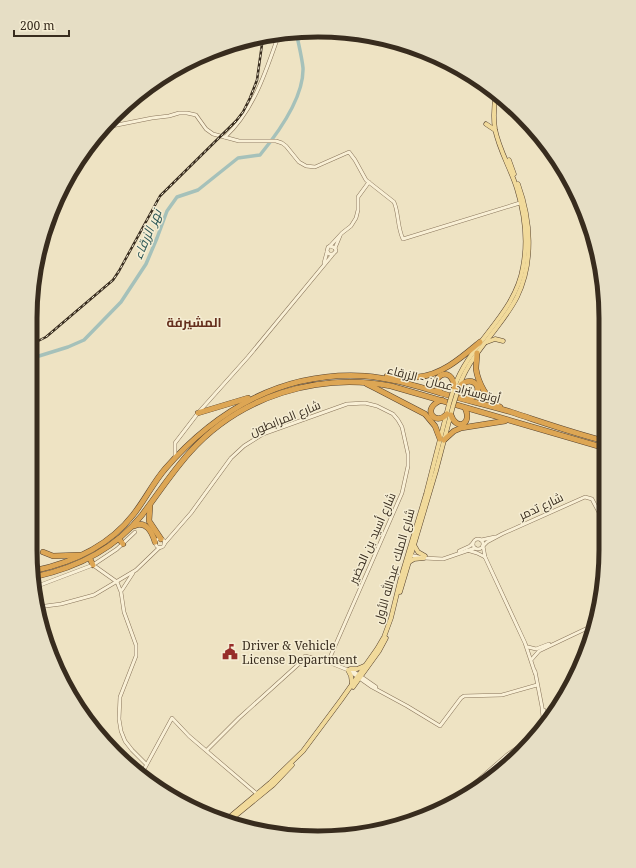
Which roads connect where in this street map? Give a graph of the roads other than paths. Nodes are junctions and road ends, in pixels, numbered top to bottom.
1 (277, 40) edge
2 (496, 101) edge
3 (496, 101) edge
4 (494, 116) junction
5 (113, 126) edge
6 (496, 130) junction
7 (225, 137) junction
8 (369, 182) junction
9 (522, 202) junction
10 (342, 233) junction
11 (330, 246) junction
12 (335, 248) junction
13 (327, 252) junction
14 (333, 254) junction
15 (323, 266) junction
16 (503, 341) dead end
17 (482, 343) junction
18 (477, 353) junction
19 (373, 377) junction
20 (358, 382) junction
21 (456, 390) junction
22 (442, 394) junction
23 (253, 398) junction
24 (464, 399) junction
25 (262, 400) junction
26 (442, 400) junction
27 (205, 405) junction
28 (377, 406) joint
29 (256, 408) dead end
30 (465, 408) junction
31 (208, 410) junction
32 (510, 412) junction
33 (198, 413) junction
34 (449, 414) junction
35 (238, 417) dead end
36 (228, 419) junction
37 (510, 421) junction
38 (599, 437) edge
39 (442, 439) junction
40 (599, 446) edge
41 (174, 452) junction
42 (181, 452) junction
43 (193, 454) dead end
44 (175, 458) junction
45 (183, 460) junction
46 (434, 470) junction
47 (151, 501) junction
48 (599, 511) edge
49 (131, 527) junction
50 (135, 532) dead end
51 (502, 534) junction
52 (170, 536) junction
53 (119, 539) junction
54 (161, 539) junction
55 (480, 540) junction
56 (474, 542) junction
57 (123, 544) junction
58 (156, 544) junction
59 (164, 544) junction
60 (414, 544) junction
61 (483, 546) junction
62 (160, 547) junction
63 (477, 549) junction
64 (467, 550) junction
65 (43, 552) dead end
66 (153, 554) junction
67 (409, 554) junction
68 (456, 554) junction
69 (81, 555) junction
70 (425, 557) junction
71 (485, 557) junction
72 (90, 559) junction
73 (409, 562) junction
74 (93, 565) junction
75 (38, 570) edge
76 (136, 570) junction
77 (38, 576) edge
78 (122, 579) junction
79 (117, 582) junction
80 (39, 586) edge
81 (108, 587) junction
82 (121, 593) junction
83 (42, 606) edge
84 (392, 618) junction
85 (588, 628) edge
86 (525, 644) junction
87 (551, 644) junction
88 (528, 647) junction
89 (305, 655) junction
90 (309, 657) junction
91 (532, 659) junction
92 (328, 661) junction
93 (301, 662) junction
94 (366, 665) junction
95 (349, 669) junction
96 (535, 673) junction
97 (360, 676) junction
98 (352, 684) junction
99 (538, 685) junction
100 (542, 707) junction
101 (545, 715) edge
102 (543, 718) edge
103 (518, 747) edge
104 (206, 750) junction
105 (512, 752) joint
106 (147, 763) junction
107 (144, 770) edge
108 (472, 785) edge
109 (257, 794) junction
110 (230, 817) edge
111 (233, 818) edge

1 - 7 street
2 - 4 main road
3 - 9 main road
4 - 6 main road
4 - 6 main road
5 - 7 street
6 - 9 main road
7 - 8 street
8 - 9 street
8 - 10 street
9 - 17 main road
10 - 11 street
10 - 12 street
11 - 12 street
11 - 13 street
12 - 14 street
13 - 14 street
13 - 15 street
14 - 15 street
15 - 27 street
16 - 17 main road
17 - 18 main road
17 - 19 highway
17 - 21 main road
18 - 21 main road
18 - 32 highway
19 - 22 highway, أوتوستراد عمان - الزرقاء
19 - 23 highway, أوتوستراد عمان - الزرقاء
20 - 25 highway, أوتوستراد عمان - الزرقاء
20 - 26 highway, أوتوستراد عمان - الزرقاء
20 - 39 highway
21 - 22 highway
21 - 24 highway
21 - 34 main road, شارع الملك عبدالله الأول, bridge
22 - 24 highway, أوتوستراد عمان - الزرقاء
23 - 31 highway
23 - 42 highway, أوتوستراد عمان - الزرقاء
24 - 32 highway, أوتوستراد عمان - الزرقاء
25 - 29 highway
25 - 36 highway, أوتوستراد عمان - الزرقاء
26 - 30 highway, أوتوستراد عمان - الزرقاء
26 - 34 highway
27 - 31 highway
27 - 33 street
28 - 52 street, شارع المرابطون
28 - 92 street, شارع أسيد بن الحضير
30 - 34 highway
30 - 37 highway, أوتوستراد عمان - الزرقاء
31 - 33 highway
32 - 38 highway, أوتوستراد عمان - الزرقاء
33 - 41 street
34 - 39 main road, شارع الملك عبدالله الأول
35 - 36 highway
36 - 45 highway, أوتوستراد عمان - الزرقاء
37 - 39 highway
37 - 40 highway, أوتوستراد عمان - الزرقاء
39 - 46 main road, شارع الملك عبدالله الأول
41 - 42 street
41 - 44 street
42 - 44 highway, أوتوستراد عمان - الزرقاء
43 - 45 highway
44 - 69 highway, أوتوستراد عمان - الزرقاء
45 - 47 highway, أوتوستراد عمان - الزرقاء
46 - 60 main road, شارع الملك عبدالله الأول
46 - 67 main road, شارع الملك عبدالله الأول
47 - 49 highway, أوتوستراد عمان - الزرقاء
47 - 54 highway
48 - 51 street, شارع تدمر
49 - 53 highway, أوتوستراد عمان - الزرقاء
49 - 58 highway
50 - 57 street
51 - 55 street, شارع تدمر
51 - 61 street, شارع تدمر
52 - 54 street, شارع المرابطون
52 - 59 street, شارع المرابطون
53 - 57 highway
53 - 72 highway, أوتوستراد عمان - الزرقاء
54 - 58 street, شارع المرابطون
54 - 59 street
55 - 56 street
55 - 61 street
56 - 63 street
56 - 68 street
57 - 74 street
58 - 62 street
58 - 66 street
59 - 62 street, شارع المرابطون
60 - 67 main road, شارع الملك عبدالله الأول
60 - 70 main road
61 - 63 street
61 - 71 street
62 - 66 street
63 - 64 street
63 - 71 street
64 - 68 street
64 - 71 street
65 - 69 highway
66 - 76 street
67 - 70 street
67 - 73 main road, شارع الملك عبدالله الأول
67 - 84 main road, شارع الملك عبدالله الأول
68 - 70 street
69 - 75 highway, أوتوستراد عمان - الزرقاء
70 - 73 main road
71 - 86 street
72 - 74 highway
72 - 77 highway, أوتوستراد عمان - الزرقاء
73 - 84 main road, شارع الملك عبدالله الأول
74 - 79 street
74 - 80 street
76 - 78 street
76 - 82 street
78 - 79 street
78 - 82 street
79 - 81 street
79 - 82 street
81 - 82 street
81 - 83 street
82 - 106 street
84 - 94 main road, شارع الملك عبدالله الأول
84 - 97 main road, شارع الملك عبدالله الأول
85 - 87 street
86 - 88 street
86 - 96 street
87 - 88 street
87 - 91 street
88 - 91 street
89 - 90 street
89 - 92 street
89 - 93 street
90 - 92 street
90 - 93 street
91 - 96 street
92 - 95 street
93 - 104 street
94 - 95 main road
94 - 97 main road, شارع الملك عبدالله الأول
95 - 97 street
95 - 98 main road
96 - 99 street
97 - 98 main road, شارع الملك عبدالله الأول
97 - 99 street
97 - 111 main road, شارع الملك عبدالله الأول
98 - 109 main road, شارع الملك عبدالله الأول
99 - 100 street
100 - 101 street
100 - 102 street
103 - 105 street
104 - 106 street
104 - 109 street
105 - 108 street
106 - 107 street
109 - 110 main road, شارع الملك عبدالله الأول

